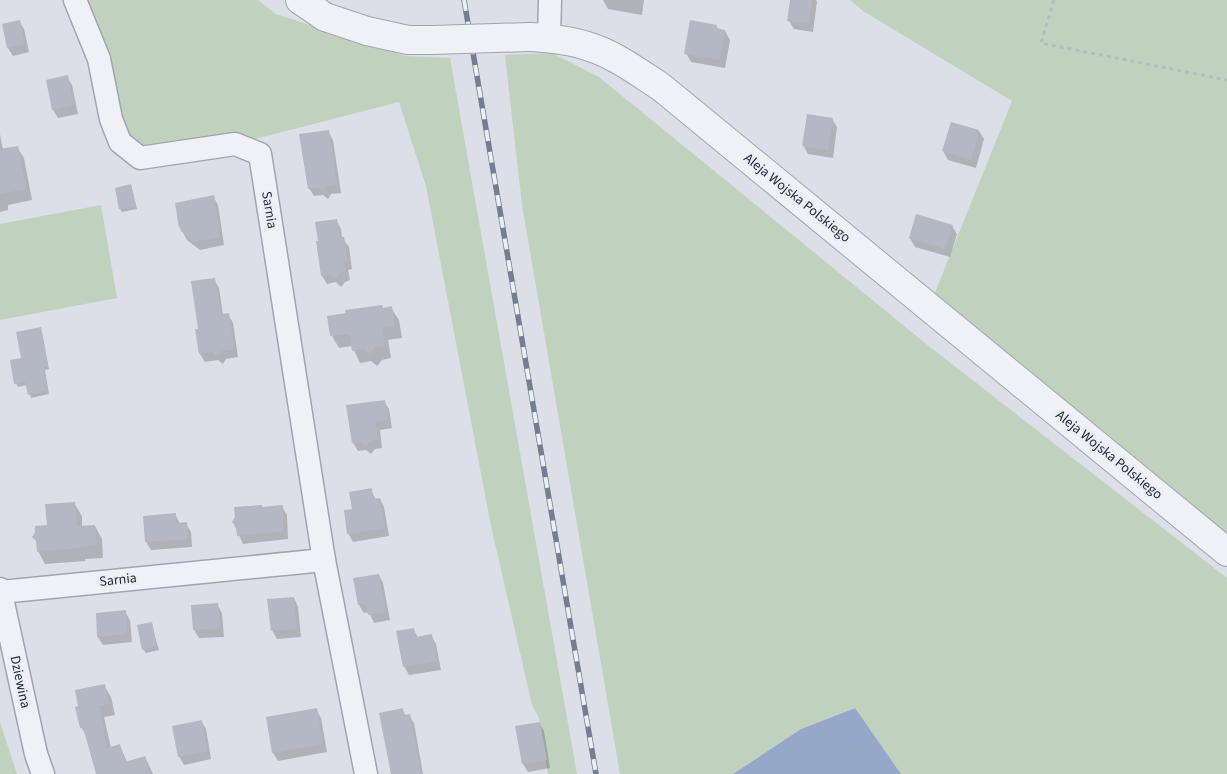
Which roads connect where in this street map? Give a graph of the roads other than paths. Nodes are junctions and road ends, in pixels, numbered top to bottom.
1 (76, 0) edge
2 (300, 0) edge
3 (550, 0) edge
4 (539, 37) junction
5 (1227, 552) edge
6 (324, 560) junction
7 (0, 590) edge
8 (43, 774) edge
9 (366, 774) edge

1 - 6 street, Sarnia
2 - 4 street, Aleja Wojska Polskiego, bridge
3 - 4 street
4 - 5 street, Aleja Wojska Polskiego
6 - 7 street, Sarnia
6 - 9 street, Sarnia
7 - 8 street, Dziewina

